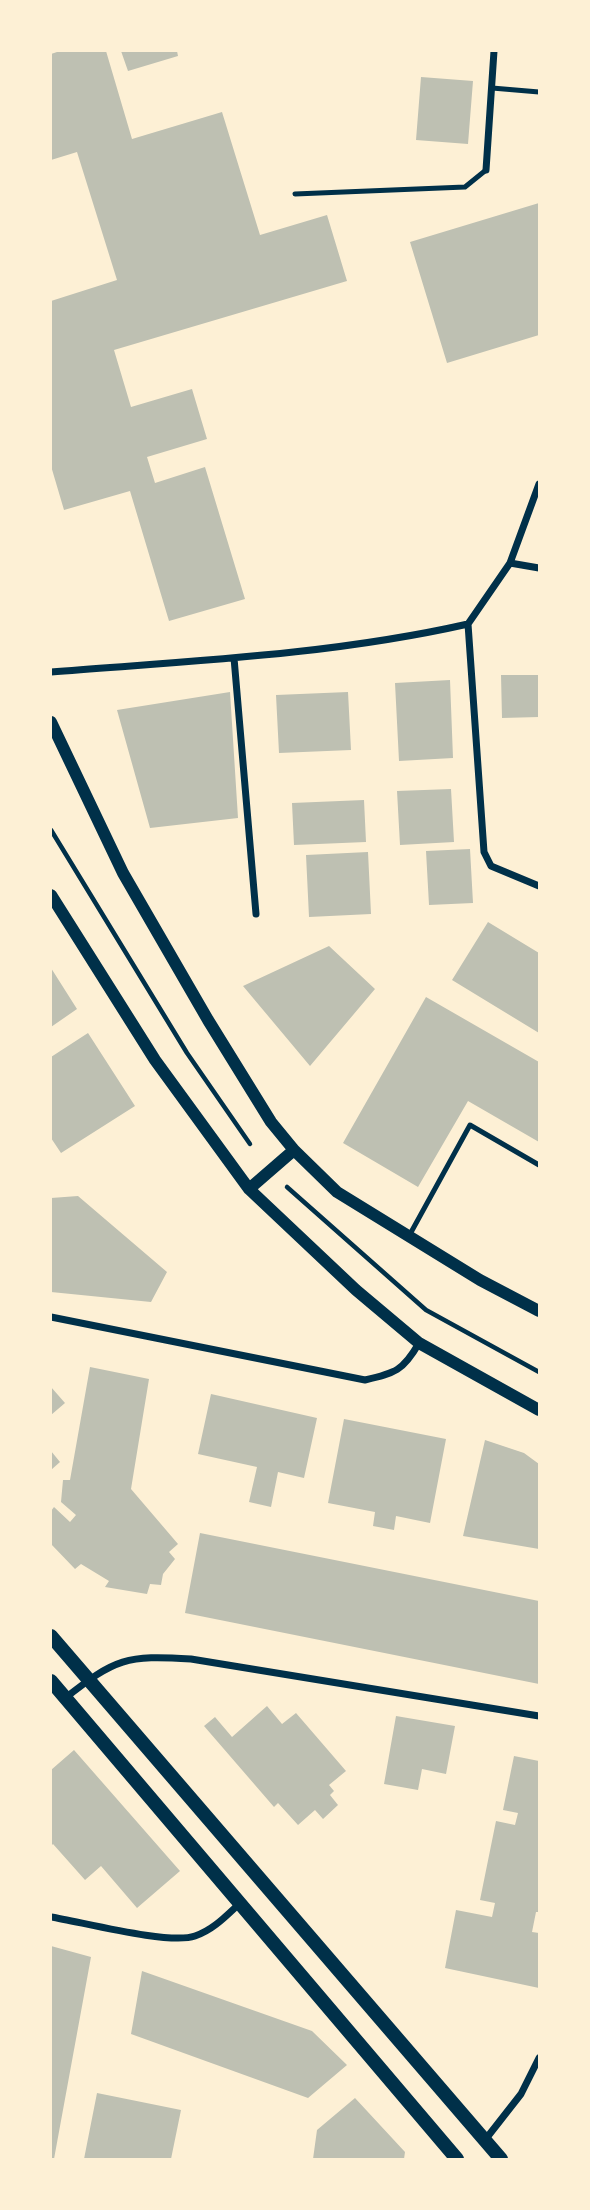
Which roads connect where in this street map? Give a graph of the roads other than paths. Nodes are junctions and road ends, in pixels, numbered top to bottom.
1 (494, 51) edge
2 (492, 88) junction
3 (539, 92) edge
4 (486, 170) joint
5 (295, 194) dead end
6 (539, 484) edge
7 (510, 563) junction
8 (539, 568) edge
9 (468, 624) junction
10 (234, 658) junction
11 (51, 672) edge
12 (51, 722) edge
13 (539, 886) edge
14 (51, 895) edge
15 (256, 914) dead end
16 (294, 1150) junction
17 (539, 1165) edge
18 (249, 1189) junction
19 (409, 1236) junction
20 (539, 1311) edge
21 (51, 1317) edge
22 (419, 1343) junction
23 (539, 1410) edge
24 (51, 1636) edge
25 (88, 1680) junction
26 (51, 1681) edge
27 (64, 1699) junction
28 (539, 1716) edge
29 (239, 1904) junction
30 (51, 1917) edge
31 (539, 2058) edge
32 (485, 2140) junction
33 (457, 2159) edge
34 (502, 2159) edge

1 - 2 street
2 - 3 lane
2 - 4 street
4 - 5 lane
6 - 7 street
7 - 8 street
7 - 9 street
9 - 10 street
9 - 13 street
10 - 11 street
10 - 15 street
12 - 16 street
14 - 18 street
16 - 18 street
16 - 19 street
17 - 19 lane
18 - 22 street
19 - 20 street
21 - 22 street
22 - 23 street
24 - 25 main road
25 - 27 street
25 - 28 street
25 - 32 main road
26 - 27 main road
27 - 29 main road
29 - 30 street
29 - 33 main road
31 - 32 street
32 - 34 main road

